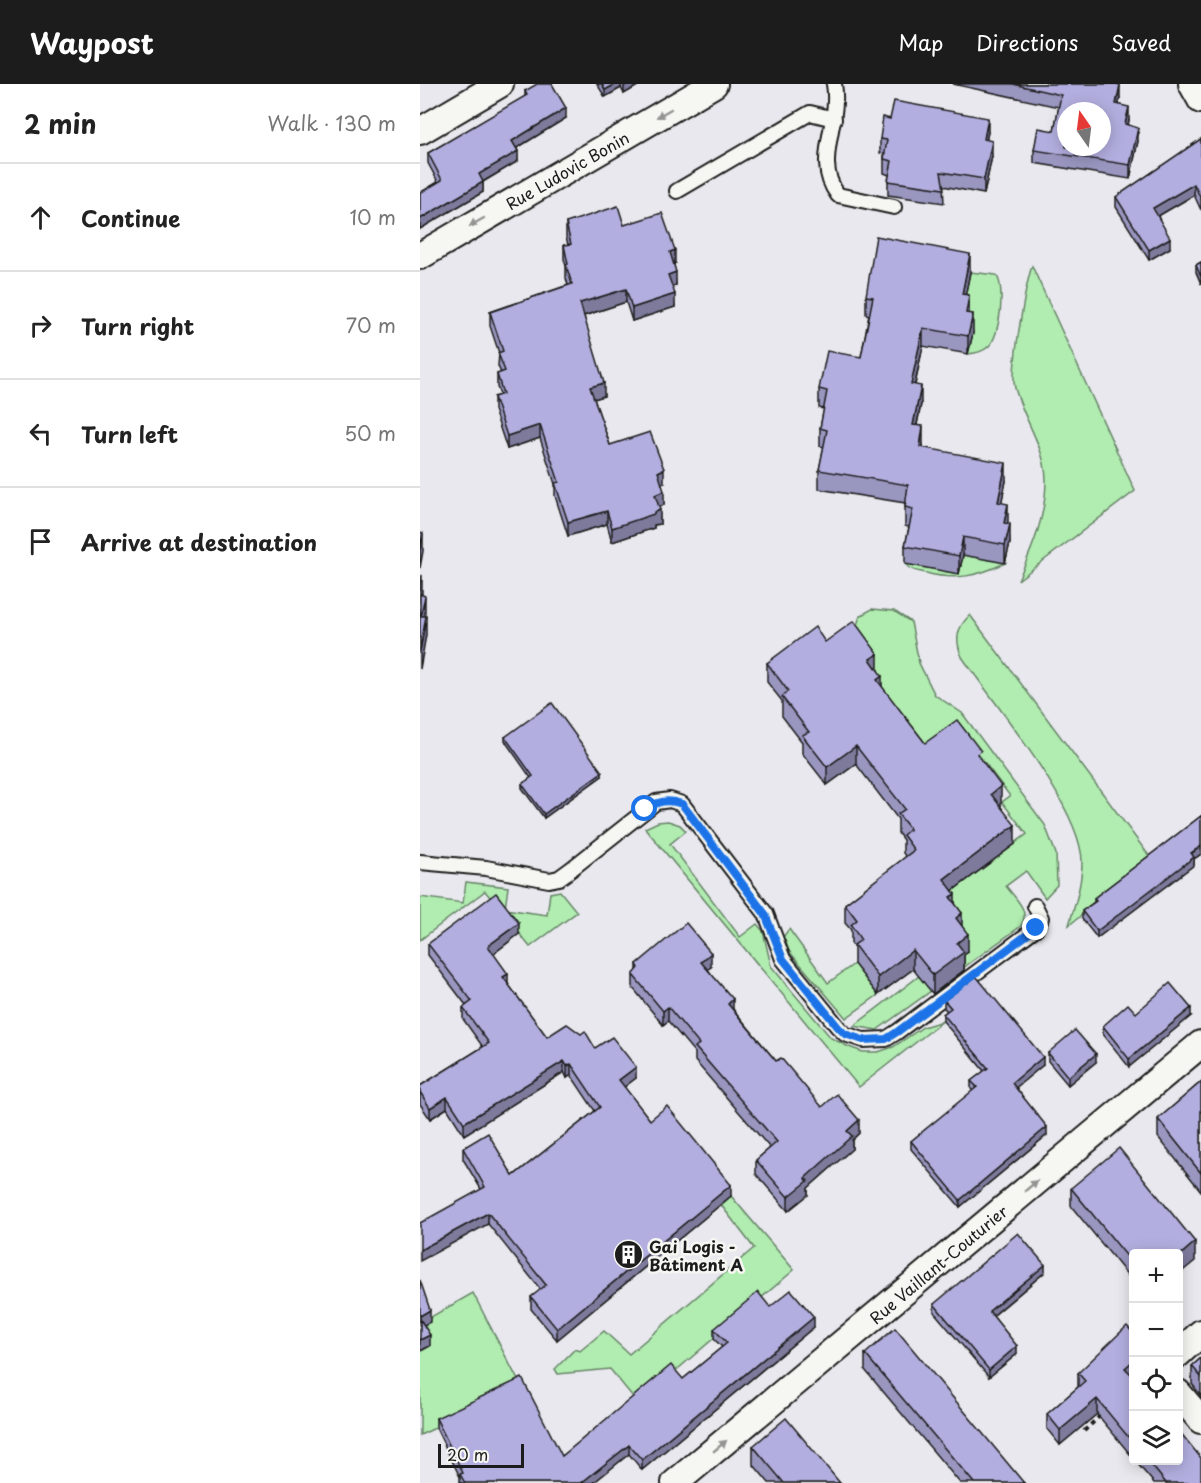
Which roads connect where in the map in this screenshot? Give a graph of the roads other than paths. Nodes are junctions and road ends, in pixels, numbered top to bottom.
1 (500, 84) edge
2 (714, 84) edge
3 (834, 84) edge
4 (1192, 84) edge
5 (1201, 100) edge
6 (834, 118) junction
7 (420, 131) edge
8 (677, 191) dead end
9 (894, 207) edge
10 (420, 256) edge
11 (420, 862) edge
12 (1035, 906) dead end
13 (1201, 1044) edge
14 (1201, 1333) edge
15 (1183, 1350) edge
16 (1183, 1398) edge
17 (1201, 1420) edge
18 (680, 1481) edge

1 - 7 street
2 -> 10 street, Rue Ludovic Bonin
3 - 6 lane
4 - 5 street
6 - 8 lane
6 - 9 lane
11 - 12 lane
18 -> 13 street, Rue Vaillant-Couturier
14 - 15 street
16 - 17 street

